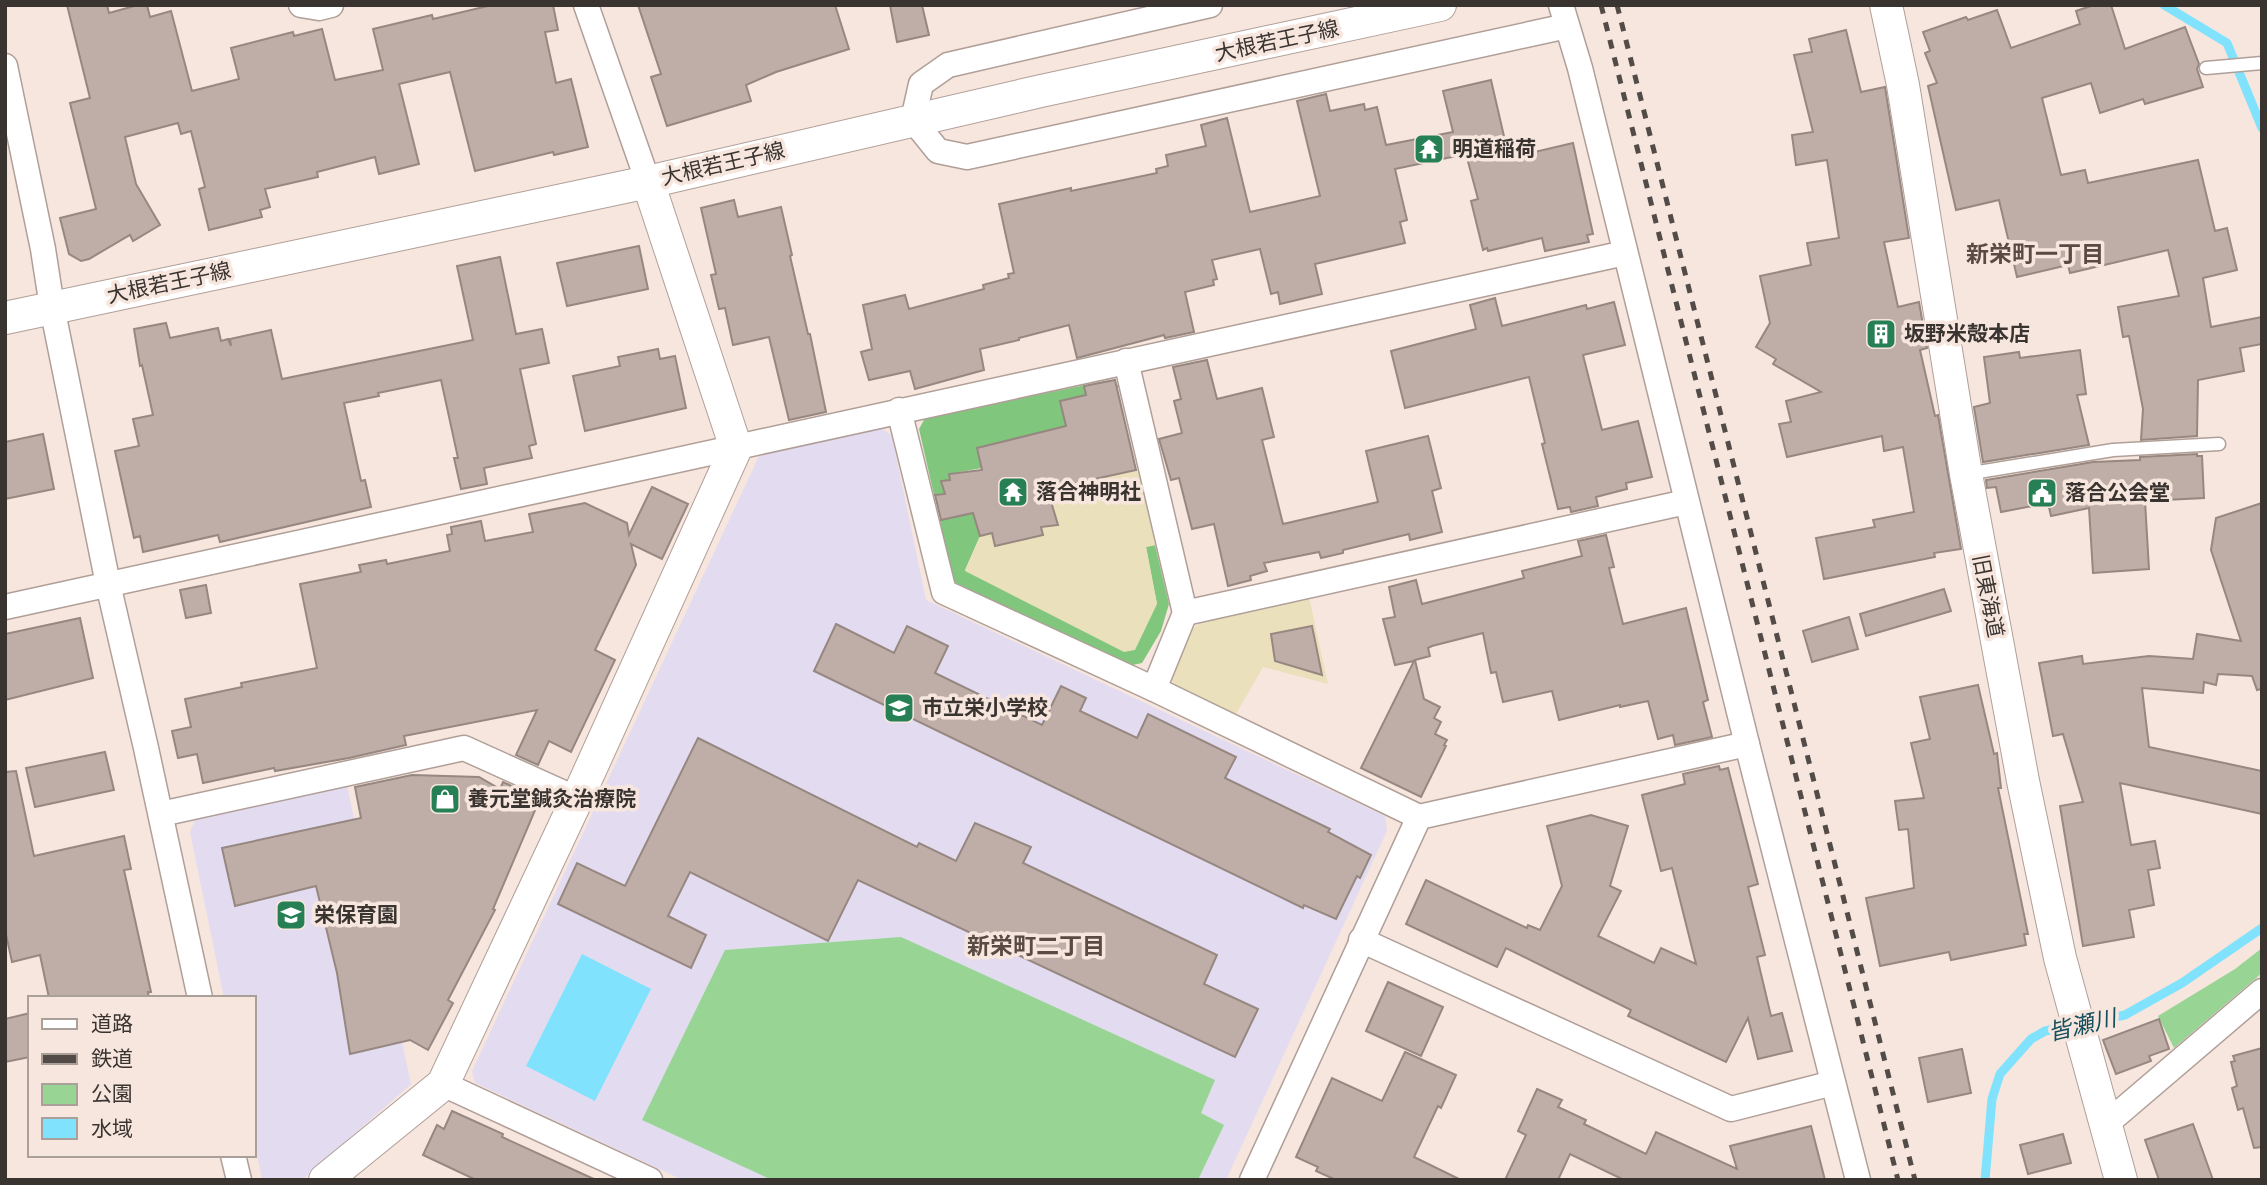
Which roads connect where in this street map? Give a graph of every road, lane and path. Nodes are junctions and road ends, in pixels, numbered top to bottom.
1 (301, 5) edge
2 (331, 5) edge
3 (586, 5) edge
4 (1210, 5) edge
5 (1440, 5) edge
6 (1886, 5) edge
7 (1564, 15) edge
8 (2260, 63) edge
9 (2206, 68) dead end
10 (7, 80) edge
11 (913, 120) junction
12 (648, 182) junction
13 (1625, 253) junction
14 (52, 307) junction
15 (5, 318) edge
16 (1126, 361) junction
17 (900, 410) junction
18 (2219, 444) dead end
19 (736, 448) junction
20 (1966, 474) junction
21 (1686, 502) junction
22 (108, 584) junction
23 (5, 607) edge
24 (1185, 613) junction
25 (1154, 689) junction
26 (1747, 744) junction
27 (577, 799) junction
28 (161, 814) junction
29 (1419, 817) junction
30 (1361, 940) junction
31 (2262, 990) edge
32 (200, 996) edge
33 (443, 1083) junction
34 (1833, 1083) junction
35 (2105, 1125) junction
36 (233, 1157) edge
37 (1255, 1179) edge
38 (239, 1180) edge
39 (325, 1180) edge
40 (650, 1180) edge
41 (1858, 1180) edge
42 (2121, 1180) edge

1 - 2 street
3 - 12 street
4 - 11 street
5 - 11 street, 大根若王子線
6 - 20 street, 旧東海道
7 - 11 street
7 - 13 street
8 - 9 lane
10 - 14 street
11 - 12 street, 大根若王子線
12 - 14 street, 大根若王子線
12 - 19 street
13 - 16 street
13 - 21 street
14 - 15 street, 大根若王子線
14 - 22 street
16 - 17 street
16 - 24 street
17 - 19 street
17 - 25 street
18 - 20 lane
19 - 22 street
19 - 27 street
20 - 35 street, 旧東海道
21 - 24 street
21 - 26 street
22 - 23 street
22 - 28 street
24 - 25 street
25 - 29 street
26 - 29 street
26 - 34 street
27 - 28 street
27 - 33 street
28 - 32 street
29 - 30 street
30 - 34 street
30 - 37 street
31 - 35 street
33 - 39 street
33 - 40 street
34 - 41 street
35 - 42 street, 旧東海道
36 - 38 street

